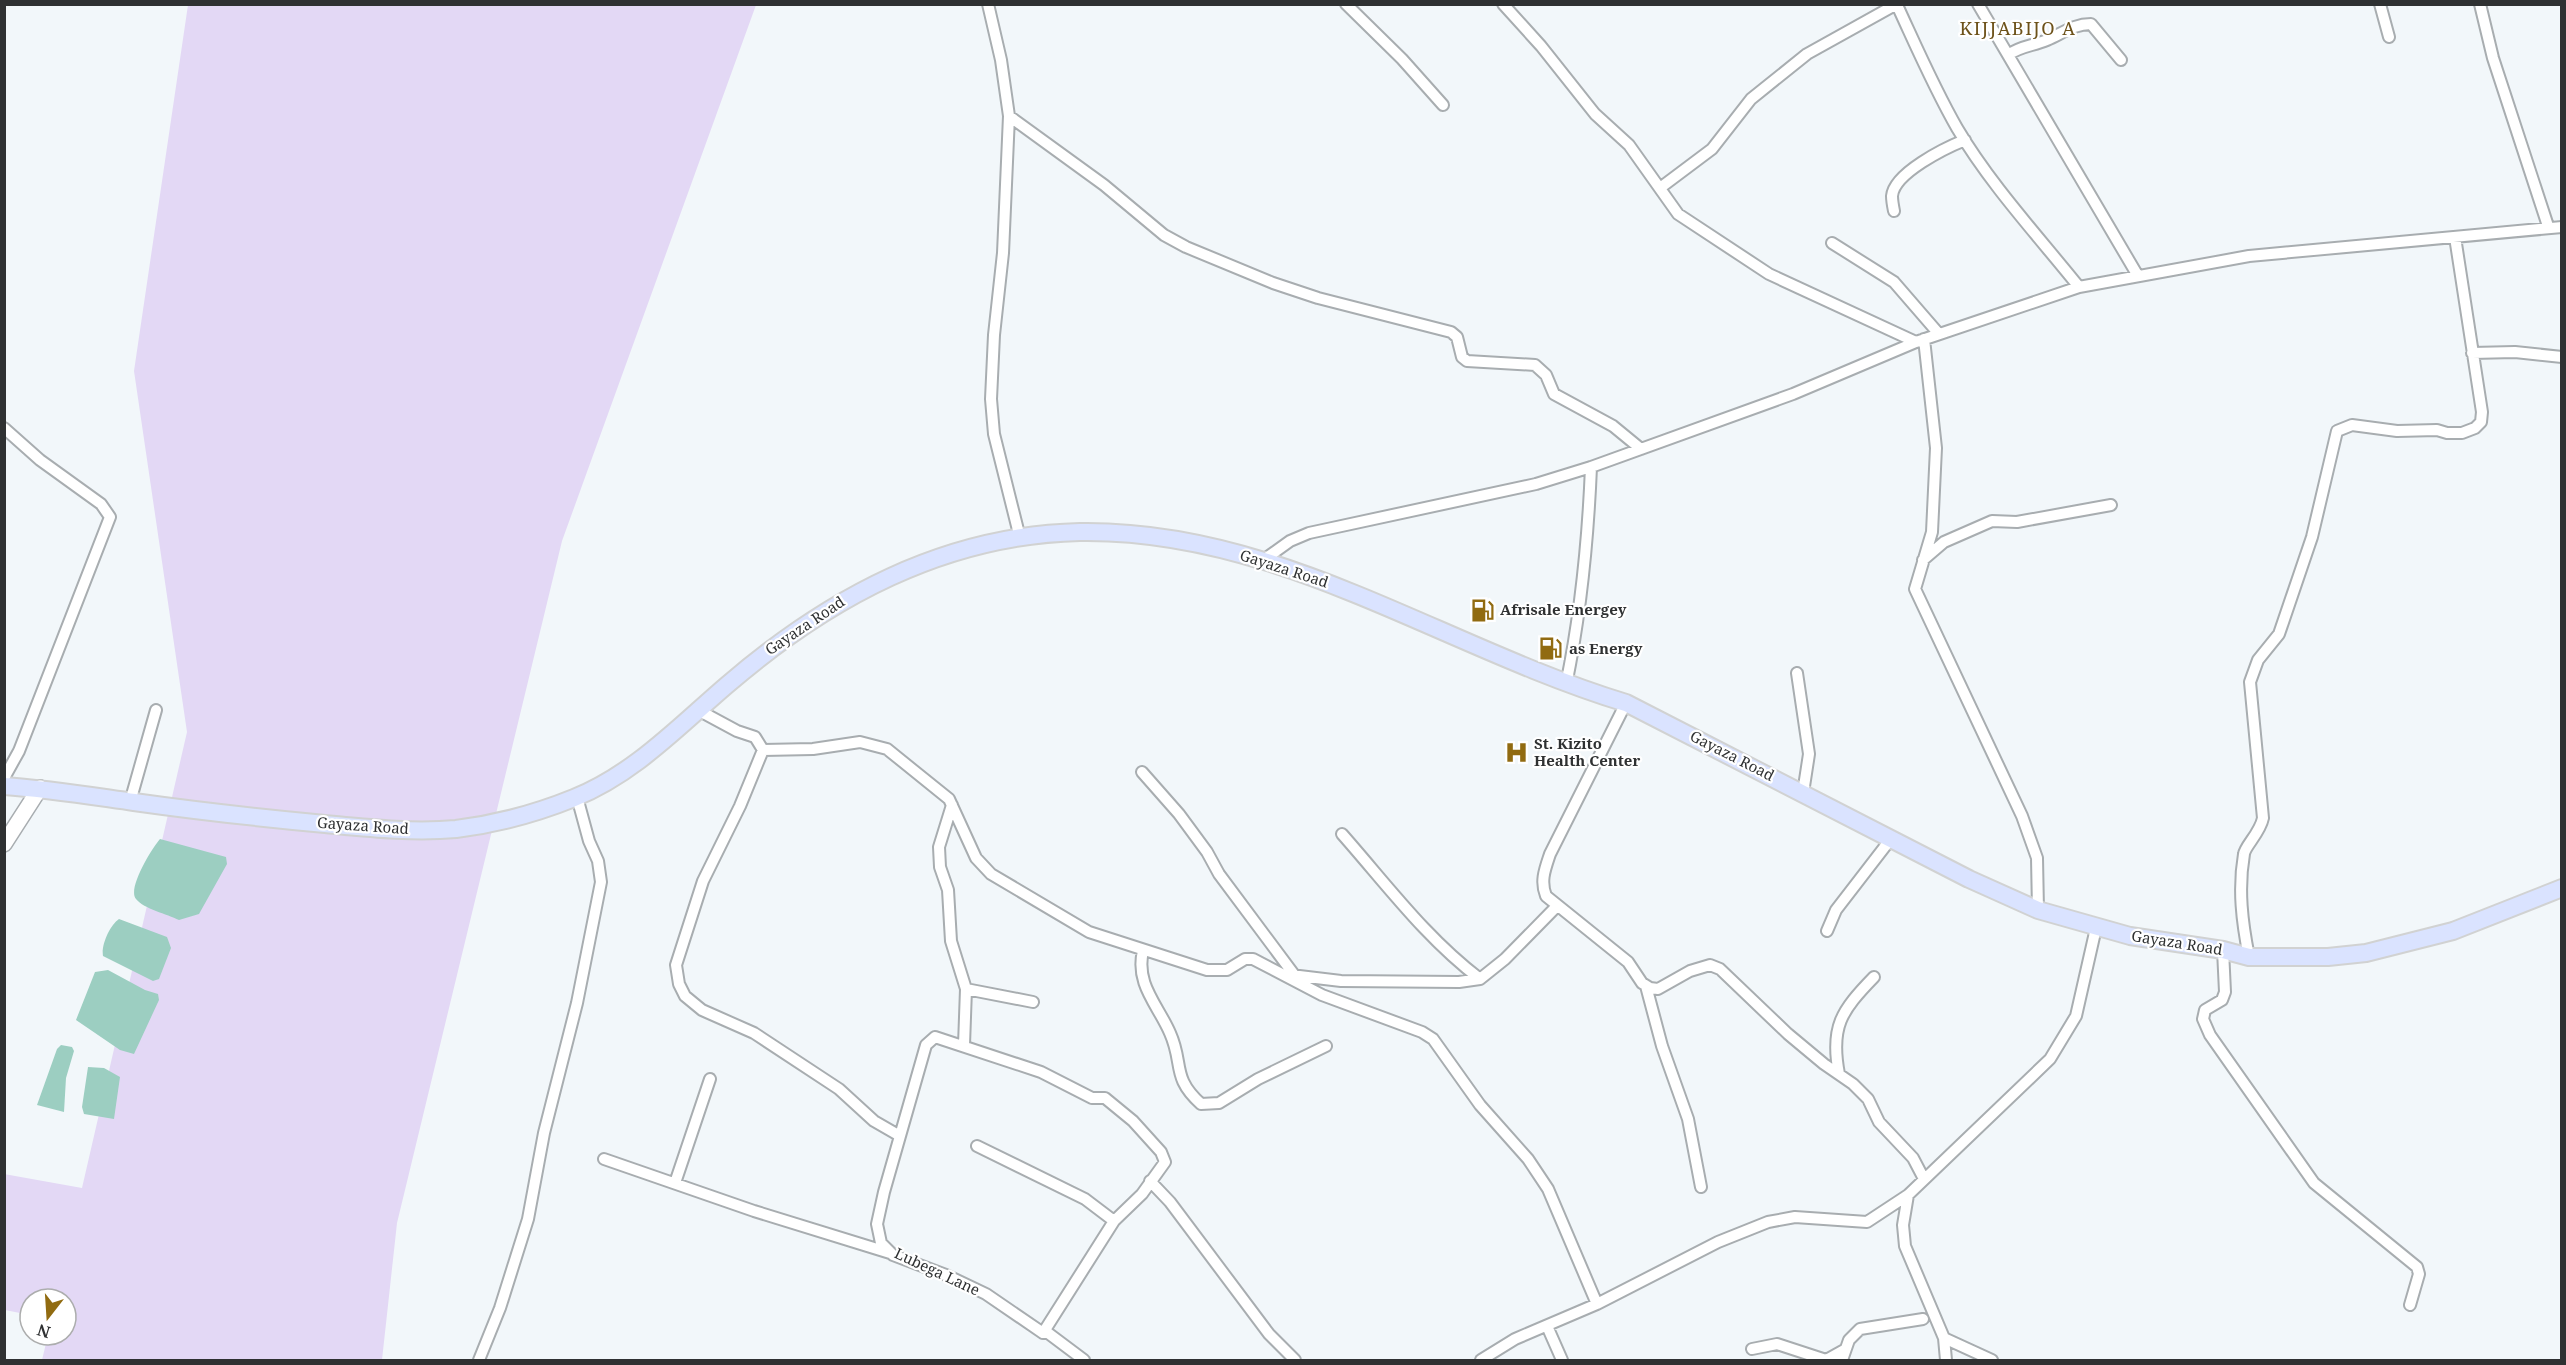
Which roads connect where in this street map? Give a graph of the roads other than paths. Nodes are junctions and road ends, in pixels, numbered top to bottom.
1 (988, 4) edge
2 (1346, 4) edge
3 (1503, 4) edge
4 (1978, 4) edge
5 (2380, 4) edge
6 (2480, 4) edge
7 (2389, 37) dead end
8 (2008, 55) junction
9 (2121, 60) dead end
10 (1443, 105) dead end
11 (1009, 116) junction
12 (1965, 140) junction
13 (1660, 188) junction
14 (1894, 211) dead end
15 (2548, 226) junction
16 (2562, 227) edge
17 (2455, 237) junction
18 (1832, 243) dead end
19 (2138, 276) junction
20 (2079, 287) junction
21 (1939, 334) junction
22 (1920, 340) junction
23 (2472, 353) junction
24 (2562, 357) edge
25 (4, 428) edge
26 (1641, 449) junction
27 (1591, 467) junction
28 (2111, 505) dead end
29 (1020, 538) junction
30 (1923, 560) junction
31 (1262, 561) junction
32 (1797, 673) dead end
33 (1566, 685) junction
34 (1626, 703) junction
35 (156, 710) dead end
36 (698, 710) junction
37 (763, 750) junction
38 (1142, 772) dead end
39 (4, 778) edge
40 (4, 786) edge
41 (40, 788) junction
42 (1803, 792) junction
43 (578, 797) junction
44 (130, 802) junction
45 (952, 805) junction
46 (1342, 834) dead end
47 (1890, 840) junction
48 (4, 844) edge
49 (2562, 888) edge
50 (1557, 906) junction
51 (2038, 910) junction
52 (2096, 928) junction
53 (1827, 931) dead end
54 (2223, 950) junction
55 (1143, 951) junction
56 (2249, 957) junction
57 (1290, 975) junction
58 (1874, 978) dead end
59 (1480, 980) junction
60 (1646, 986) junction
61 (966, 990) junction
62 (1034, 1002) dead end
63 (964, 1045) junction
64 (1326, 1046) dead end
65 (1839, 1074) junction
66 (710, 1080) dead end
67 (900, 1136) junction
68 (976, 1146) dead end
69 (604, 1159) dead end
70 (1924, 1179) junction
71 (1150, 1181) junction
72 (675, 1183) junction
73 (1701, 1187) dead end
74 (1908, 1195) junction
75 (1113, 1221) junction
76 (893, 1255) junction
77 (1597, 1304) junction
78 (2410, 1305) dead end
79 (1923, 1319) dead end
80 (1547, 1326) junction
81 (1042, 1333) junction
82 (1944, 1338) junction
83 (1752, 1349) dead end
84 (1843, 1355) edge
85 (479, 1360) edge
86 (1084, 1360) edge
87 (1294, 1360) edge
88 (1481, 1360) edge
89 (1563, 1360) edge
90 (1946, 1360) edge
91 (1992, 1360) edge

1 - 11 street
2 - 10 street
3 - 13 street
4 - 8 street
5 - 7 street
6 - 15 street
8 - 9 street
8 - 19 street
11 - 26 street
11 - 29 street
12 - 13 street
12 - 14 street
12 - 20 street
13 - 22 street
15 - 16 street
15 - 17 street
17 - 19 street
17 - 23 street
18 - 21 street
19 - 20 street
20 - 21 street
21 - 22 street
22 - 26 street
22 - 30 street
23 - 24 street
23 - 56 street
25 - 39 street
26 - 27 street
27 - 31 street
27 - 33 street
28 - 30 street
29 - 31 main road, Gayaza Road
29 - 36 main road, Gayaza Road
30 - 51 street
31 - 33 main road, Gayaza Road
32 - 42 street
33 - 34 main road, Gayaza Road
34 - 42 main road, Gayaza Road
34 - 50 street
35 - 44 street
36 - 37 street
36 - 43 main road, Gayaza Road
37 - 45 street
37 - 67 street
38 - 57 street
40 - 41 main road, Gayaza Road
41 - 44 main road, Gayaza Road
41 - 48 street
42 - 47 main road, Gayaza Road
43 - 44 main road, Gayaza Road
43 - 85 street
45 - 55 street
45 - 61 street
46 - 59 street
47 - 51 main road, Gayaza Road
47 - 53 street
49 - 56 main road, Gayaza Road
50 - 59 street
50 - 60 street
51 - 52 main road, Gayaza Road
52 - 54 main road, Gayaza Road
52 - 70 street
54 - 56 main road, Gayaza Road
54 - 78 street
55 - 57 street
55 - 64 street
57 - 59 street
57 - 77 street
58 - 65 street
60 - 65 street
60 - 73 street
61 - 62 street
61 - 63 street
63 - 67 street, Lubega Lane
63 - 71 street
65 - 70 street
66 - 72 street
67 - 76 street, Lubega Lane
68 - 75 street
69 - 72 street
70 - 74 street
71 - 75 street
71 - 87 street
72 - 76 street
74 - 77 street
74 - 82 street
75 - 81 street
76 - 81 street, Lubega Lane
77 - 80 street
79 - 84 street
80 - 88 street
80 - 89 street
81 - 86 street, Lubega Lane
82 - 90 street
82 - 91 street
83 - 84 street

